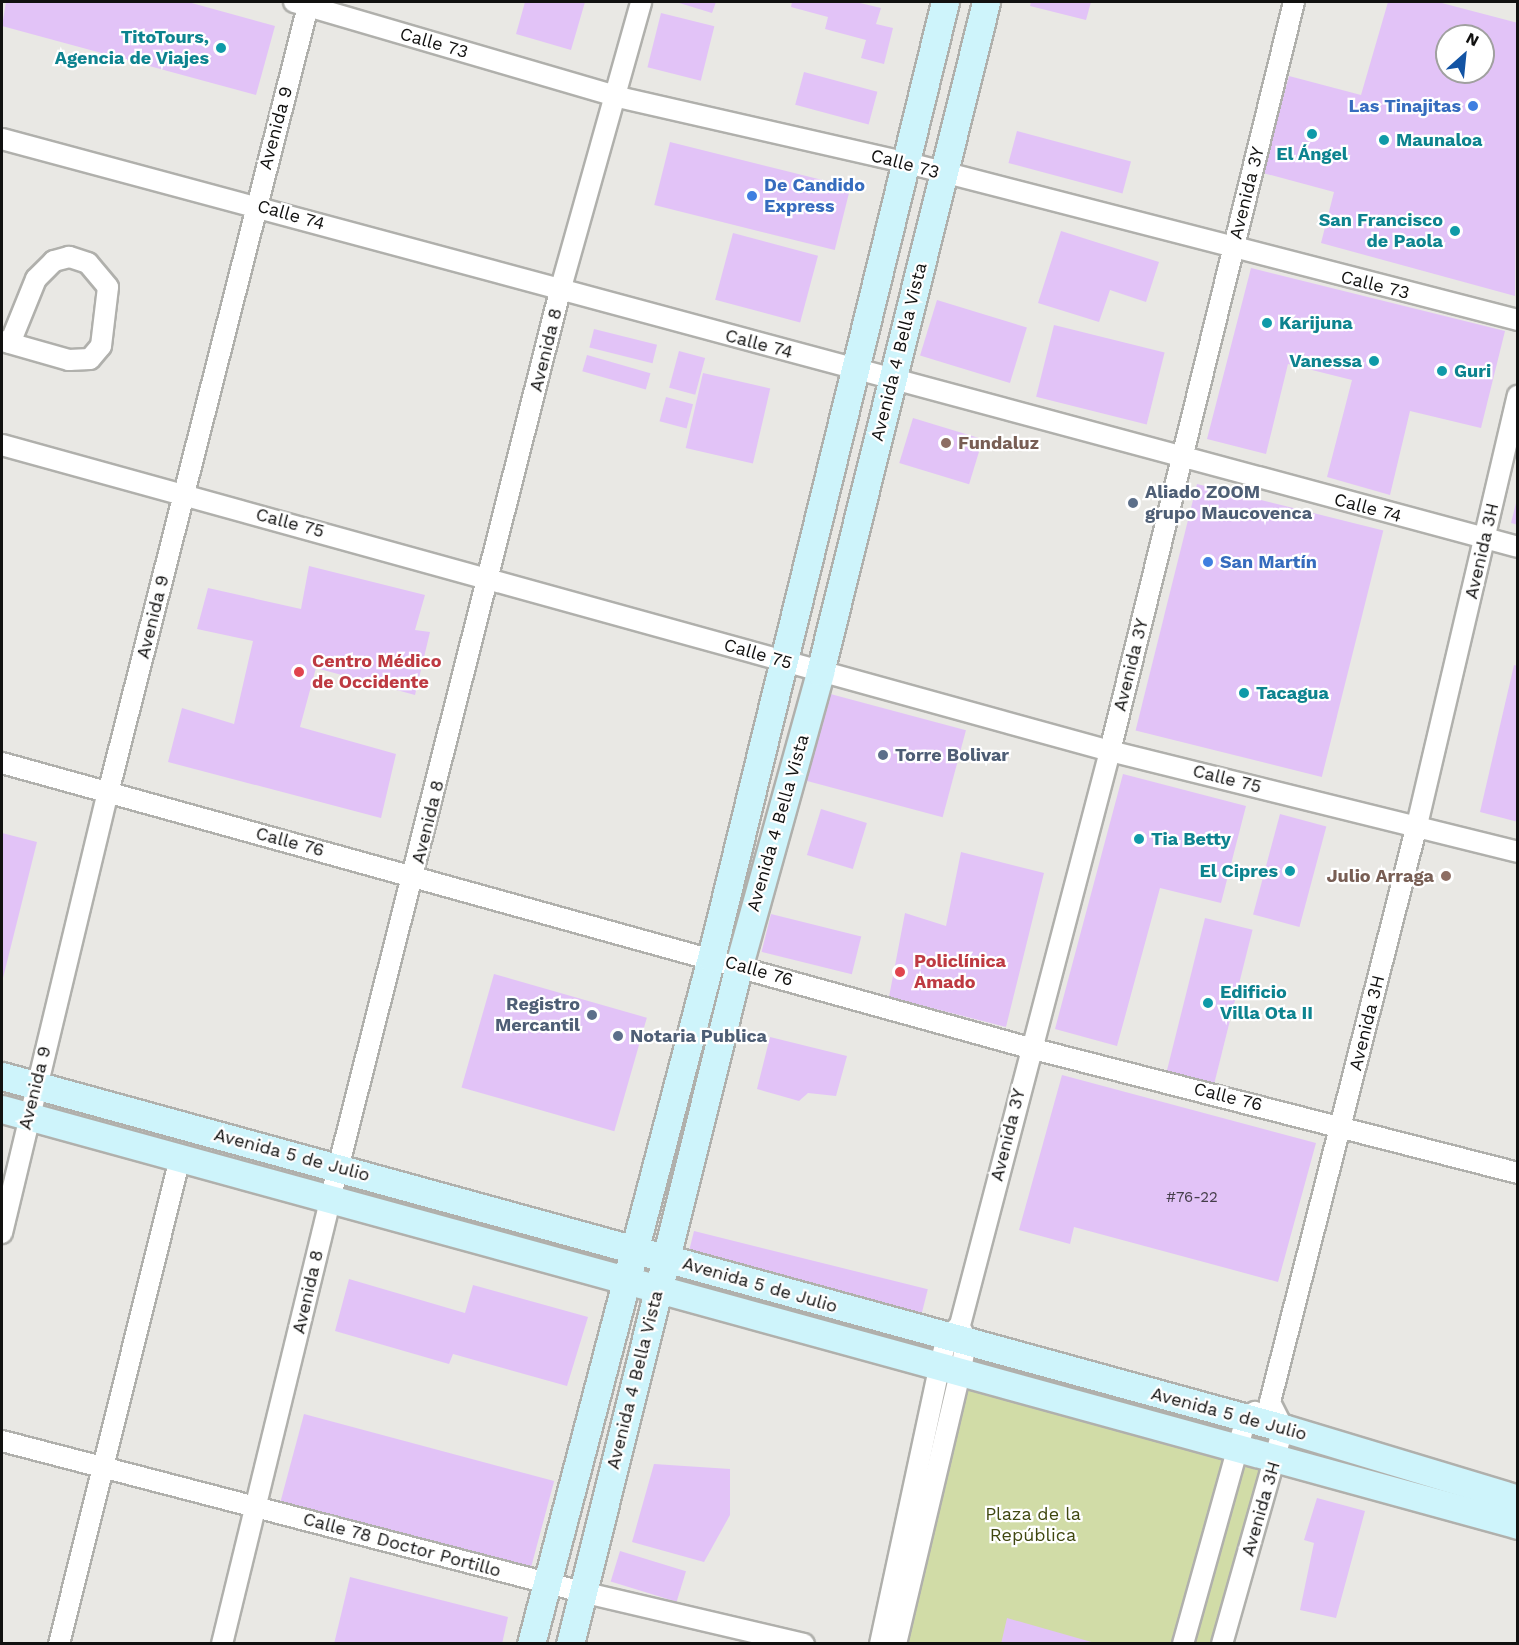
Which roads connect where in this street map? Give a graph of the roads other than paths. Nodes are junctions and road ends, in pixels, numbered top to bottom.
1 (641, 2) edge
2 (945, 2) edge
3 (986, 2) edge
4 (1294, 2) edge
5 (304, 3) edge
6 (618, 96) junction
7 (2, 139) edge
8 (904, 162) junction
9 (944, 174) junction
10 (256, 206) junction
11 (1233, 249) junction
12 (560, 291) junction
13 (1518, 320) edge
14 (6, 342) edge
15 (854, 369) junction
16 (892, 381) junction
17 (1518, 396) edge
18 (2, 445) edge
19 (1182, 459) junction
20 (184, 495) junction
21 (1486, 540) junction
22 (1518, 548) edge
23 (489, 577) junction
24 (782, 661) junction
25 (820, 672) junction
26 (1110, 751) junction
27 (2, 763) edge
28 (108, 793) junction
29 (1417, 825) junction
30 (1518, 852) edge
31 (415, 877) junction
32 (711, 958) junction
33 (739, 965) junction
34 (1030, 1048) junction
35 (2, 1076) edge
36 (35, 1085) junction
37 (2, 1109) edge
38 (27, 1116) junction
39 (1341, 1126) junction
40 (180, 1158) junction
41 (338, 1167) junction
42 (1518, 1173) edge
43 (330, 1200) junction
44 (2, 1233) edge
45 (636, 1251) junction
46 (666, 1259) junction
47 (629, 1284) junction
48 (657, 1292) junction
49 (958, 1336) junction
50 (950, 1367) junction
51 (1270, 1402) junction
52 (1246, 1418) junction
53 (1283, 1428) junction
54 (2, 1441) edge
55 (1238, 1445) junction
56 (1276, 1456) junction
57 (101, 1466) junction
58 (1518, 1499) edge
59 (258, 1508) junction
60 (917, 1514) junction
61 (1518, 1525) edge
62 (547, 1582) junction
63 (582, 1592) junction
64 (59, 1644) edge
65 (222, 1644) edge
66 (531, 1644) edge
67 (570, 1644) edge
68 (804, 1644) edge
69 (880, 1644) edge
70 (896, 1644) edge
71 (1183, 1644) edge
72 (1222, 1644) edge

1 - 6 street, Avenida 8
2 - 8 street, Avenida 4 Bella Vista
3 - 9 street, Avenida 4 Bella Vista
4 - 11 street, Avenida 3Y
5 - 6 street, Calle 73
5 - 10 street, Avenida 9
6 - 8 street, Calle 73
6 - 12 street, Avenida 8
7 - 10 street, Calle 74
8 - 9 street, Calle 73
8 - 15 street, Avenida 4 Bella Vista
9 - 11 street, Calle 73
9 - 16 street, Avenida 4 Bella Vista
10 - 12 street, Calle 74
10 - 20 street, Avenida 9
11 - 13 street, Calle 73
11 - 19 street, Avenida 3Y
12 - 15 street, Calle 74
12 - 23 street, Avenida 8
14 - 14 street
15 - 16 street, Calle 74
15 - 24 street, Avenida 4 Bella Vista
16 - 19 street, Calle 74
16 - 25 street, Avenida 4 Bella Vista
17 - 21 street, Avenida 3H
18 - 20 street, Calle 75
19 - 21 street, Calle 74
19 - 26 street, Avenida 3Y
20 - 23 street, Calle 75
20 - 28 street, Avenida 9
21 - 22 street, Calle 74
21 - 29 street, Avenida 3H
23 - 24 street, Calle 75
23 - 31 street, Avenida 8
24 - 25 street, Calle 75
24 - 32 street, Avenida 4 Bella Vista
25 - 26 street, Calle 75
25 - 33 street, Avenida 4 Bella Vista
26 - 29 street, Calle 75
26 - 34 street, Avenida 3Y
27 - 28 street, Calle 76
28 - 31 street, Calle 76
28 - 36 street, Avenida 9
29 - 30 street, Calle 75
29 - 39 street, Avenida 3H
31 - 32 street, Calle 76
31 - 41 street, Avenida 8
32 - 33 street, Calle 76
32 - 45 street, Avenida 4 Bella Vista
33 - 34 street, Calle 76
33 - 46 street, Avenida 4 Bella Vista
34 - 39 street, Calle 76
34 - 49 street, Avenida 3Y
35 - 36 street, Avenida 5 de Julio
36 - 38 street, Avenida 9
36 - 41 street, Avenida 5 de Julio
37 - 38 street, Avenida 5 de Julio
38 - 40 street, Avenida 5 de Julio
38 - 44 street, Avenida 9
39 - 42 street, Calle 76
39 - 51 street, Avenida 3H
40 - 43 street, Avenida 5 de Julio
40 - 57 street
41 - 43 street, Avenida 8
41 - 45 street, Avenida 5 de Julio
43 - 47 street, Avenida 5 de Julio
43 - 59 street, Avenida 8
45 - 46 street, Avenida 5 de Julio
45 - 47 street, Avenida 4 Bella Vista
46 - 48 street, Avenida 4 Bella Vista
46 - 49 street, Avenida 5 de Julio
47 - 48 street, Avenida 5 de Julio
47 - 62 street, Avenida 4 Bella Vista
48 - 50 street, Avenida 5 de Julio
48 - 63 street, Avenida 4 Bella Vista
49 - 50 street, Avenida 3Y
49 - 52 street, Avenida 5 de Julio
50 - 55 street, Avenida 5 de Julio
50 - 60 street, Avenida 3Y
51 - 52 street
51 - 53 street
52 - 53 street, Avenida 5 de Julio
52 - 55 street
53 - 56 street, Avenida 3H
53 - 58 street, Avenida 5 de Julio
54 - 57 street, Calle 78 Doctor Portillo
55 - 56 street, Avenida 5 de Julio
55 - 71 street
56 - 61 street, Avenida 5 de Julio
56 - 72 street, Avenida 3H
57 - 59 street, Calle 78 Doctor Portillo
57 - 64 street
59 - 62 street, Calle 78 Doctor Portillo
59 - 65 street, Avenida 8
60 - 69 street, Avenida 3Y
60 - 70 street, Avenida 3Y
62 - 63 street, Calle 78 Doctor Portillo
62 - 66 street, Avenida 4 Bella Vista
63 - 67 street, Avenida 4 Bella Vista
63 - 68 street, Calle 78 Doctor Portillo

